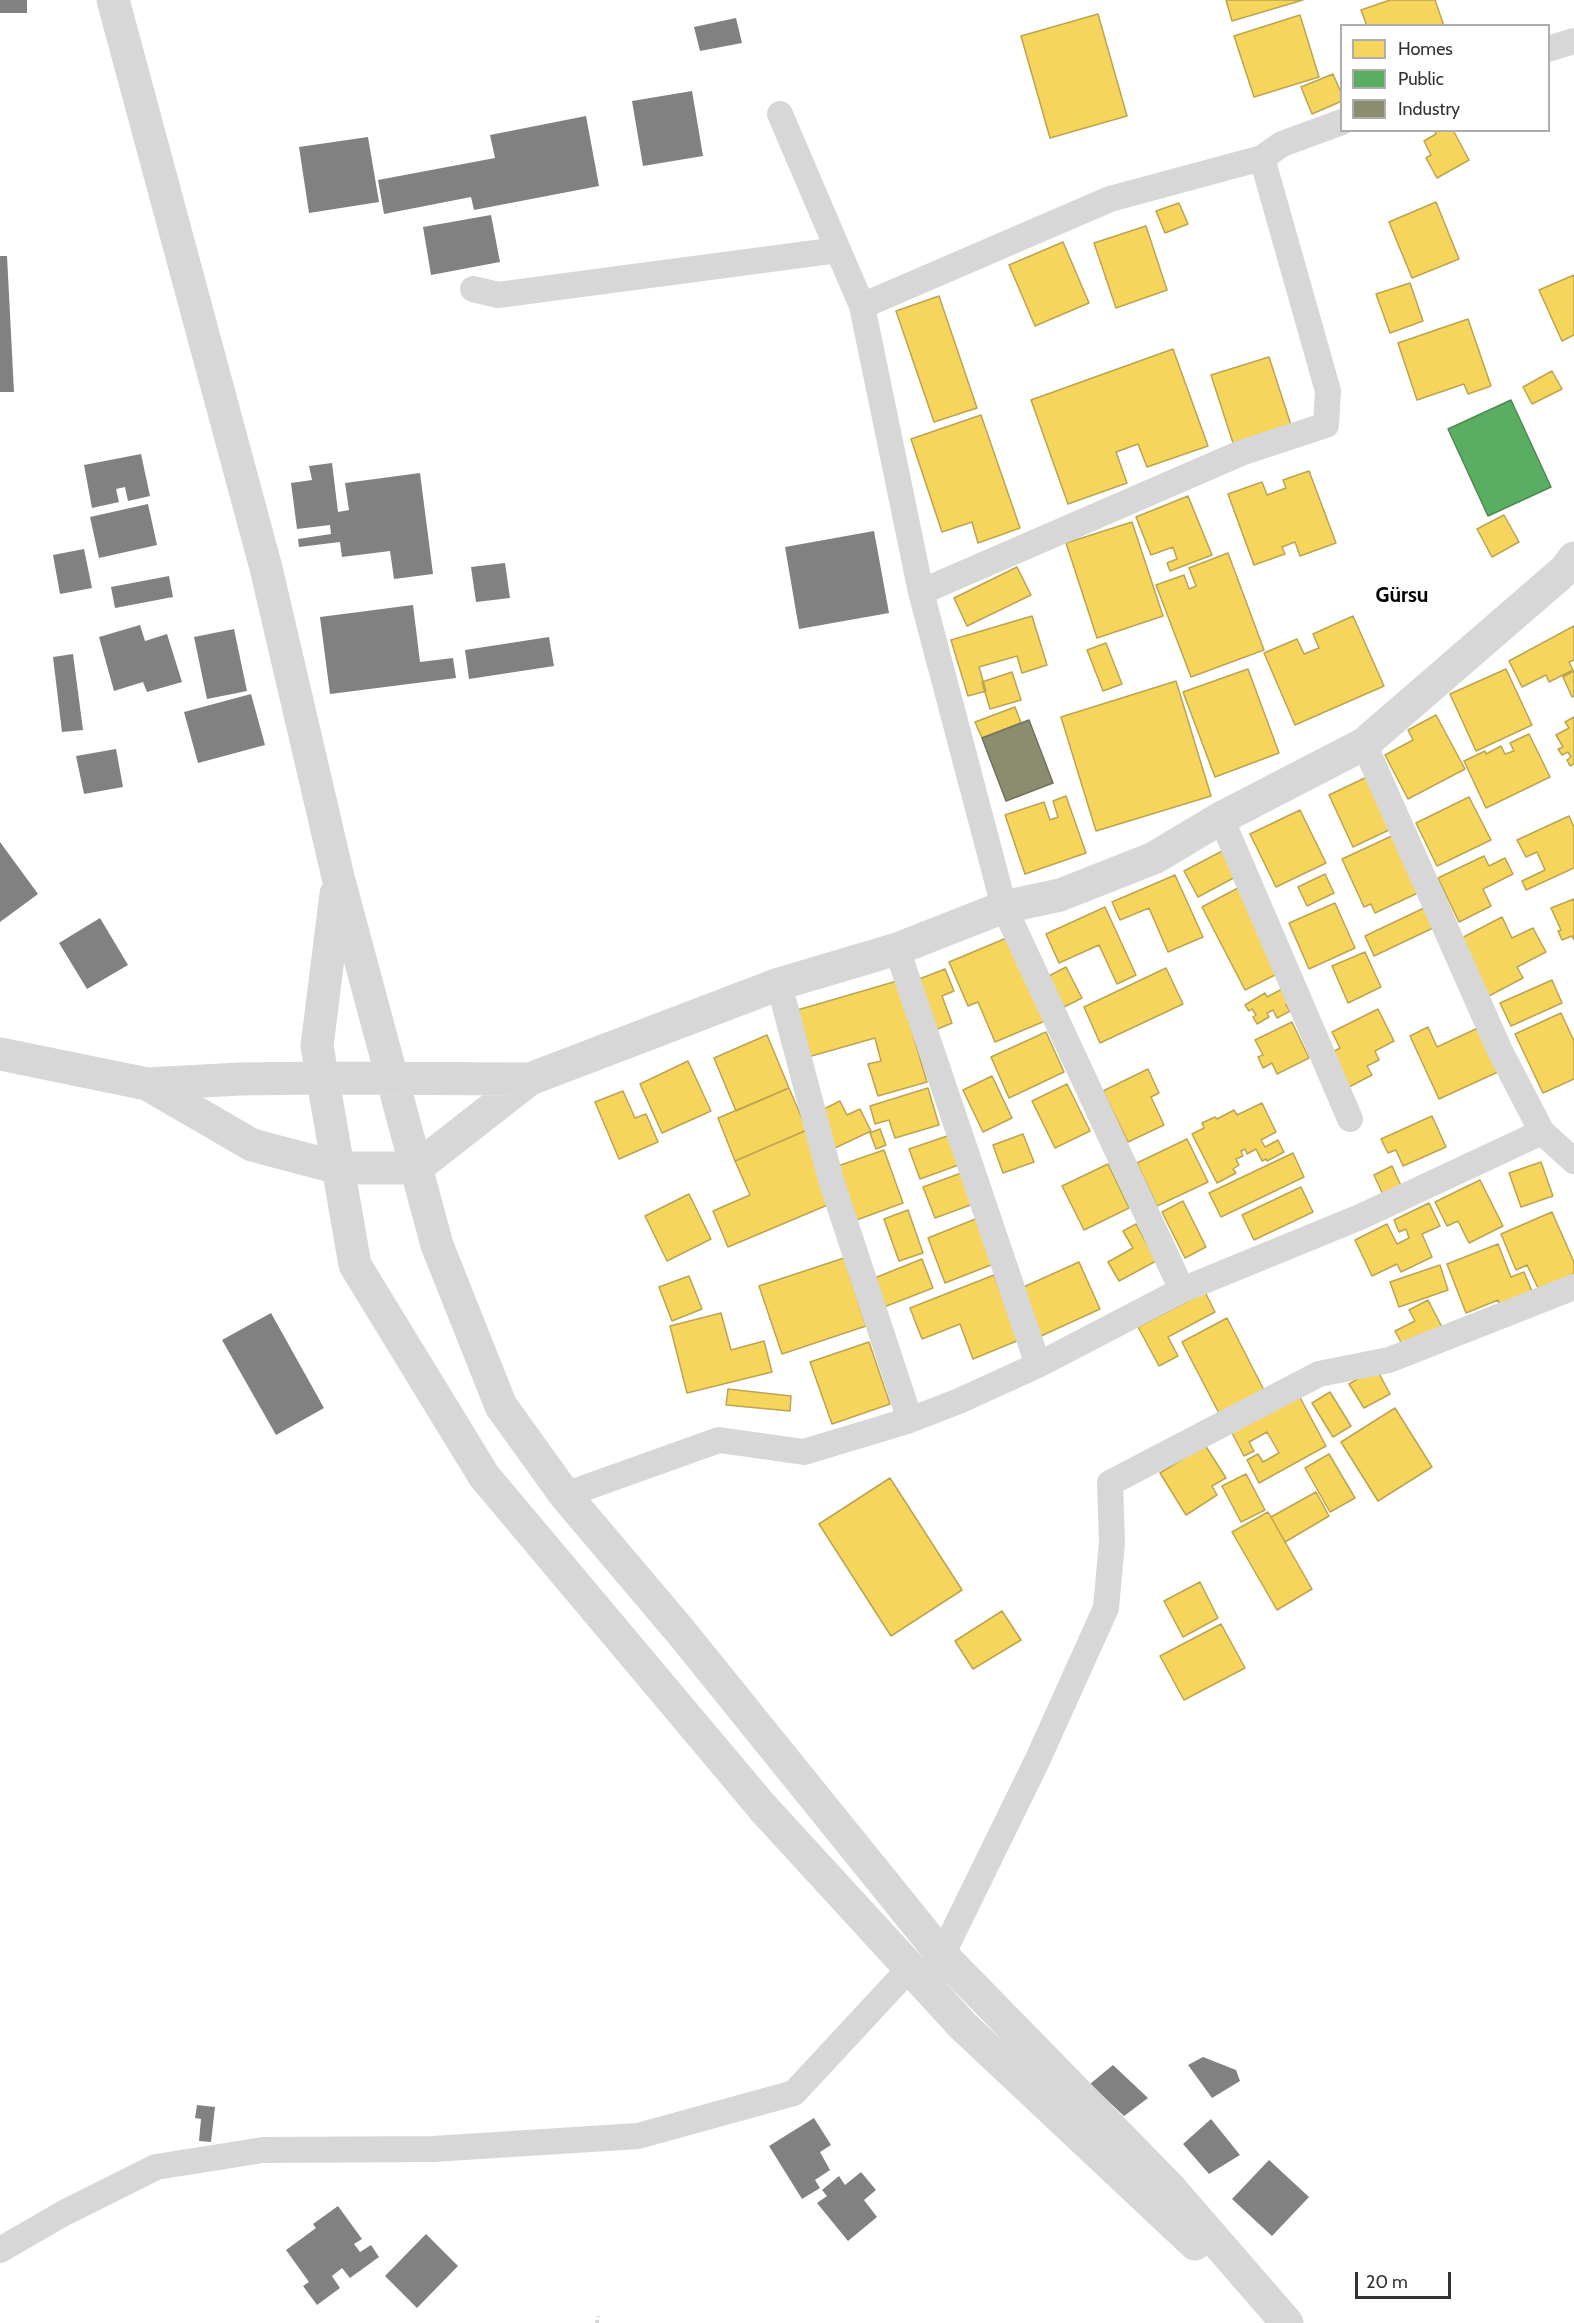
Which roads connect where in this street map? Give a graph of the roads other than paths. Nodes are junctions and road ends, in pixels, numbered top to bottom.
1 (113, 0) edge
2 (1574, 41) edge
3 (1550, 48) edge
4 (780, 114) dead end
5 (1340, 122) edge
6 (1262, 158) junction
7 (838, 250) junction
8 (473, 289) dead end
9 (862, 306) junction
10 (1572, 568) edge
11 (921, 592) junction
12 (1364, 744) junction
13 (1221, 818) junction
14 (338, 877) junction
15 (1004, 907) junction
16 (897, 949) junction
17 (779, 984) junction
18 (0, 1054) edge
19 (391, 1077) junction
20 (323, 1078) junction
21 (530, 1079) junction
22 (147, 1084) junction
23 (1350, 1119) dead end
24 (1542, 1132) junction
25 (1574, 1161) edge
26 (339, 1168) junction
27 (416, 1168) junction
28 (1574, 1287) edge
29 (1182, 1290) junction
30 (1038, 1365) junction
31 (910, 1420) junction
32 (565, 1495) junction
33 (942, 1955) junction
34 (910, 1968) junction
35 (0, 2250) edge
36 (1267, 2323) edge
37 (1287, 2323) edge

1 - 14 street
2 - 3 street
4 - 7 street
5 - 6 street
6 - 9 street
6 - 11 street
7 - 8 street
7 - 9 street
9 - 11 street
10 - 12 street
11 - 15 street
12 - 13 street
12 - 24 street
13 - 15 street
13 - 23 street
14 - 19 street
14 - 20 street
15 - 16 street
15 - 29 street
16 - 17 street
16 - 30 street
17 - 21 street
17 - 31 street
18 - 22 street
19 - 20 street
19 - 21 street
19 - 27 street
20 - 22 street
20 - 26 street
21 - 27 street
22 - 26 street
24 - 25 street
24 - 29 street
26 - 27 street
26 - 34 street
27 - 32 street
28 - 33 street
29 - 30 street
30 - 31 street
31 - 32 street
32 - 33 street
33 - 37 street
34 - 35 street
34 - 36 street

